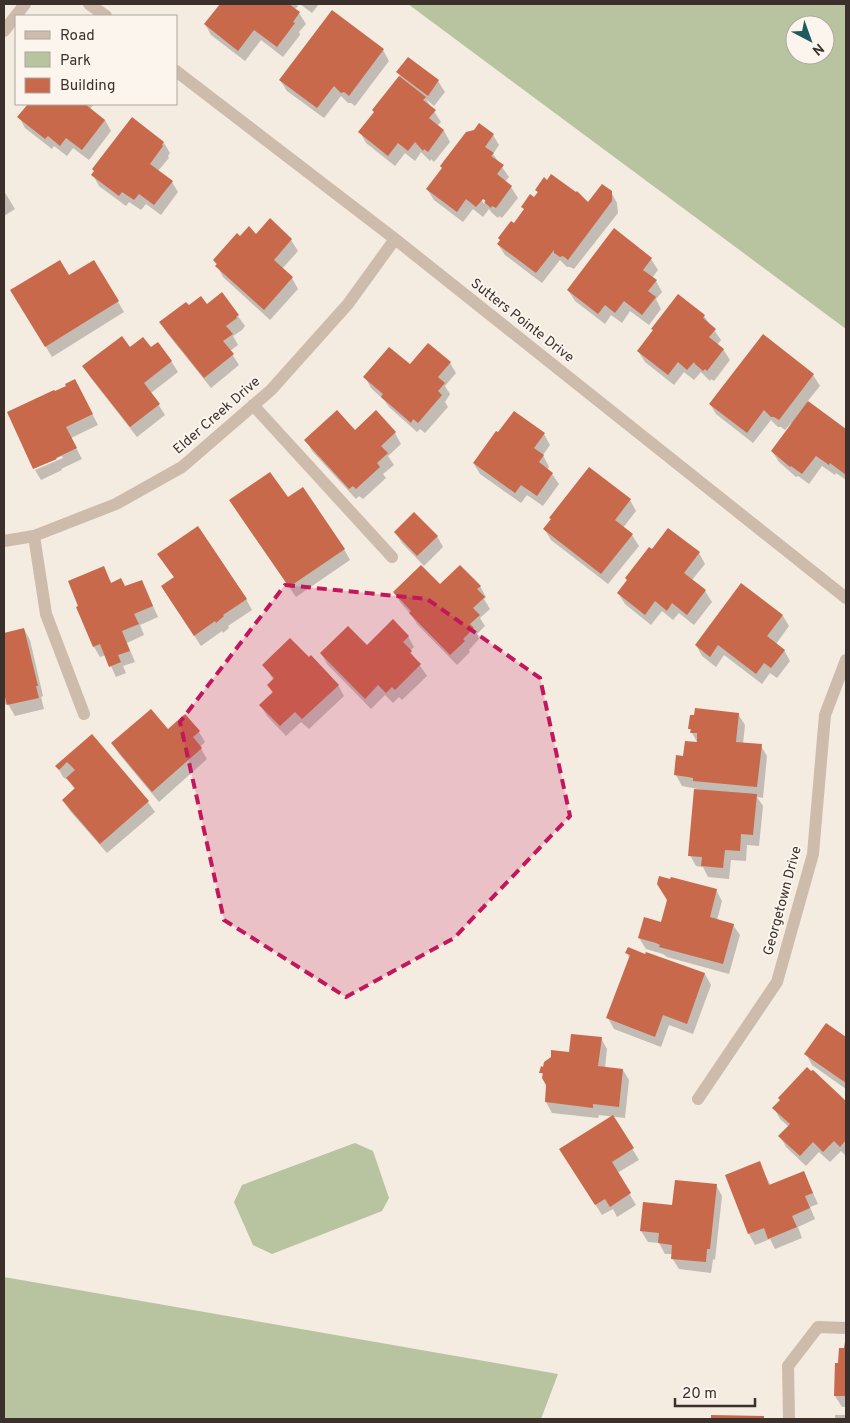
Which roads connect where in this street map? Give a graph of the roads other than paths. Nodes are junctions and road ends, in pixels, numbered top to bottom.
1 (26, 4) edge
2 (89, 4) edge
3 (17, 15) edge
4 (105, 15) edge
5 (15, 18) edge
6 (4, 31) edge
7 (178, 73) edge
8 (395, 239) junction
9 (253, 405) junction
10 (34, 536) junction
11 (4, 540) edge
12 (392, 557) dead end
13 (846, 598) edge
14 (846, 660) edge
15 (84, 714) dead end
16 (698, 1098) dead end
17 (846, 1328) edge
18 (789, 1419) edge

1 - 3 street
2 - 4 street
5 - 6 street
7 - 8 street, Sutters Pointe Drive
8 - 9 street, Elder Creek Drive
8 - 13 street, Sutters Pointe Drive
9 - 10 street, Elder Creek Drive
9 - 12 street
10 - 11 street, Elder Creek Drive
10 - 15 street
14 - 16 street, Georgetown Drive
17 - 18 street

